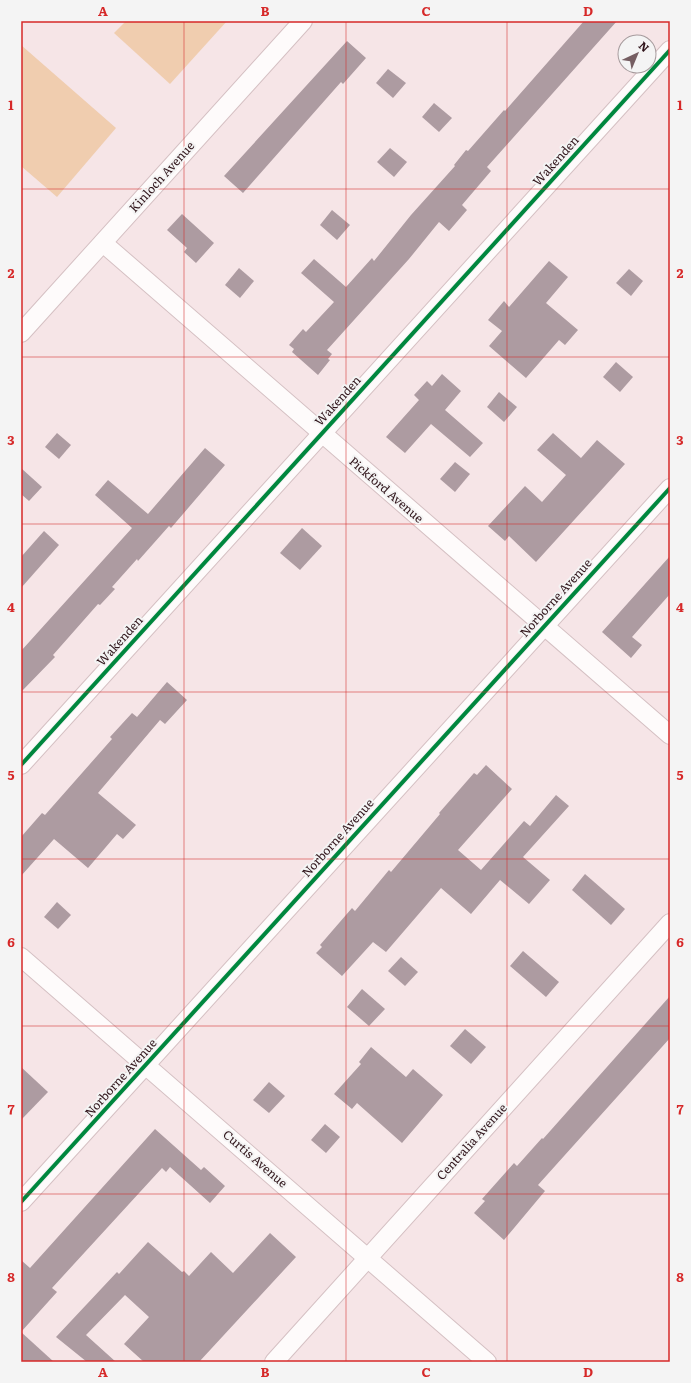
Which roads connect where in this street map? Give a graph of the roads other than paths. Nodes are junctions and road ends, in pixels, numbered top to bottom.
1 (303, 21) edge
2 (670, 50) edge
3 (103, 243) junction
4 (21, 333) edge
5 (321, 434) junction
6 (670, 488) edge
7 (544, 627) junction
8 (670, 735) edge
9 (21, 765) edge
10 (670, 923) edge
11 (21, 957) edge
12 (146, 1065) junction
13 (21, 1202) edge
14 (368, 1257) junction
15 (274, 1362) edge
16 (487, 1362) edge

1 - 3 street, Kinloch Avenue
2 - 5 street, Wakenden
3 - 4 street, Kinloch Avenue
3 - 5 street, Pickford Avenue
5 - 7 street, Pickford Avenue
5 - 9 street, Wakenden
6 - 7 street, Norborne Avenue
7 - 8 street, Pickford Avenue
7 - 12 street, Norborne Avenue
10 - 14 street, Centralia Avenue
11 - 12 street, Curtis Avenue
12 - 13 street, Norborne Avenue
12 - 14 street, Curtis Avenue
14 - 15 street, Centralia Avenue
14 - 16 street, Curtis Avenue

